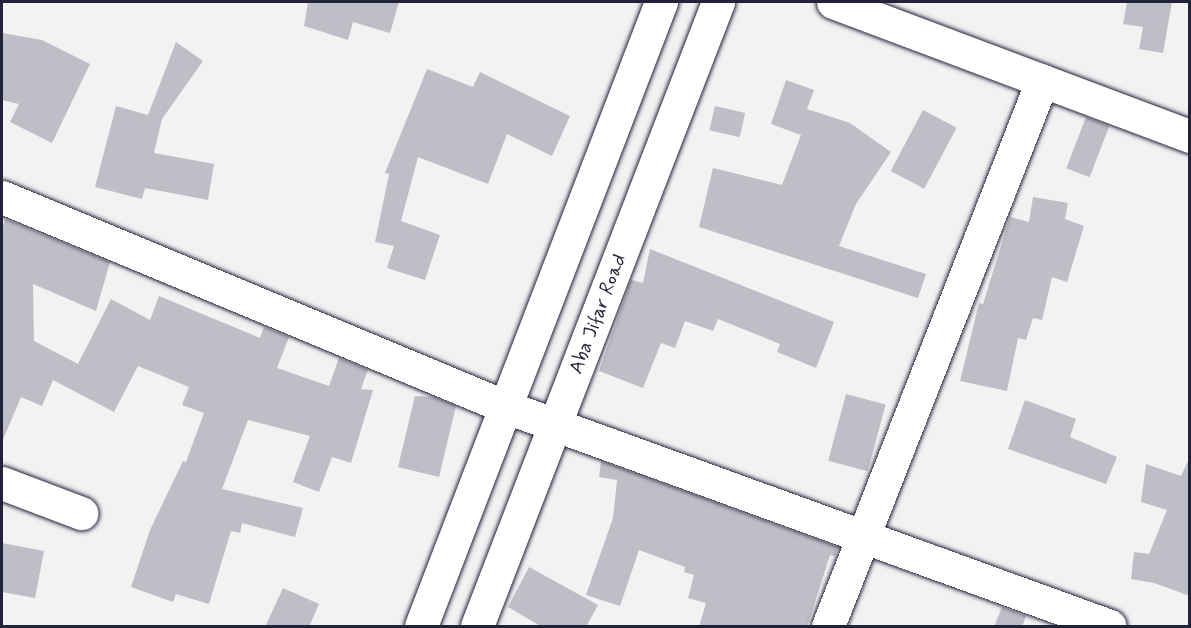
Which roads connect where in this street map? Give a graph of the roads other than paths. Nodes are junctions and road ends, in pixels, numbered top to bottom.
1 (661, 2) edge
2 (718, 2) edge
3 (832, 2) edge
4 (1042, 81) junction
5 (1190, 136) edge
6 (2, 197) edge
7 (506, 407) junction
8 (556, 422) junction
9 (2, 483) edge
10 (81, 513) dead end
11 (864, 535) junction
12 (422, 627) edge
13 (477, 627) edge
14 (828, 627) edge
15 (1110, 627) edge

1 - 7 street
2 - 8 street, Aba Jifar Road
3 - 4 street
4 - 5 street
4 - 11 street
6 - 7 street
7 - 8 street
7 - 12 street
8 - 11 street
8 - 13 street, Aba Jifar Road
9 - 10 street
11 - 14 street
11 - 15 street

